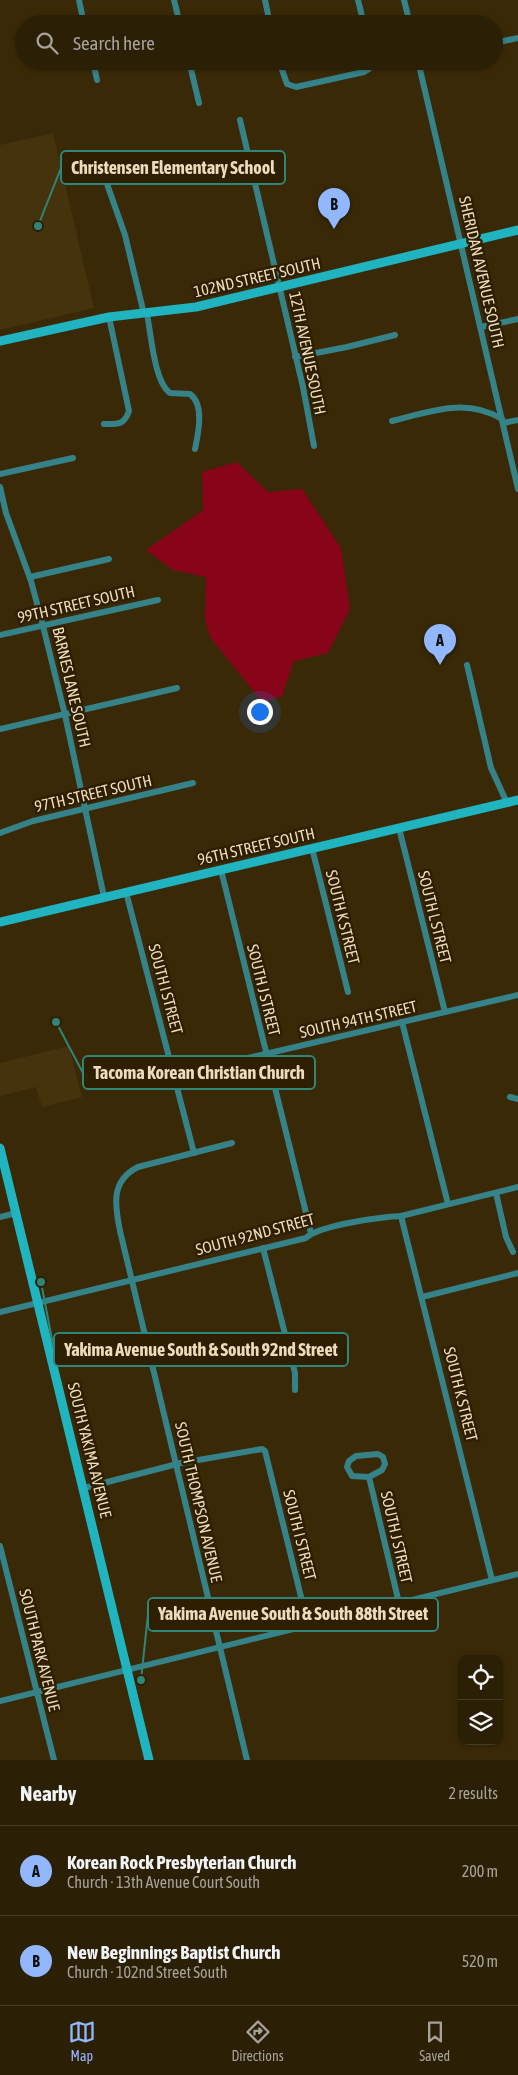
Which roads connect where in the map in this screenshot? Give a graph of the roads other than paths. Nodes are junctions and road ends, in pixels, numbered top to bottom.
1 (79, 0) edge
2 (174, 0) edge
3 (265, 0) edge
4 (358, 0) edge
5 (404, 0) edge
6 (82, 15) edge
7 (178, 15) edge
8 (268, 15) edge
9 (362, 15) edge
10 (408, 15) edge
11 (518, 38) edge
12 (503, 41) edge
13 (95, 70) edge
14 (190, 70) edge
15 (281, 70) edge
16 (364, 70) edge
17 (420, 70) edge
18 (97, 80) dead end
19 (198, 103) dead end
20 (240, 120) dead end
21 (106, 167) dead end
22 (518, 230) edge
23 (462, 243) junction
24 (280, 289) junction
25 (145, 314) junction
26 (109, 317) junction
27 (518, 319) edge
28 (481, 327) junction
29 (395, 335) dead end
30 (0, 341) edge
31 (295, 357) junction
32 (518, 420) edge
33 (392, 421) dead end
34 (502, 421) junction
35 (104, 424) dead end
36 (314, 446) dead end
37 (195, 449) dead end
38 (73, 458) dead end
39 (0, 474) edge
40 (0, 487) edge
41 (518, 489) edge
42 (109, 560) dead end
43 (30, 577) junction
44 (158, 600) dead end
45 (43, 626) junction
46 (0, 635) edge
47 (467, 664) dead end
48 (177, 688) dead end
49 (65, 715) junction
50 (0, 729) edge
51 (193, 783) dead end
52 (518, 800) edge
53 (508, 803) junction
54 (85, 809) junction
55 (400, 828) junction
56 (0, 833) edge
57 (312, 848) junction
58 (221, 870) junction
59 (126, 892) junction
60 (104, 897) junction
61 (0, 922) edge
62 (348, 992) dead end
63 (518, 996) edge
64 (445, 1012) junction
65 (402, 1022) junction
66 (266, 1054) junction
67 (175, 1075) junction
68 (510, 1098) dead end
69 (518, 1099) edge
70 (232, 1143) dead end
71 (0, 1148) edge
72 (194, 1153) junction
73 (518, 1187) edge
74 (496, 1193) junction
75 (448, 1204) junction
76 (16, 1213) junction
77 (401, 1216) junction
78 (0, 1217) edge
79 (311, 1233) junction
80 (264, 1248) junction
81 (512, 1252) dead end
82 (518, 1273) edge
83 (132, 1280) junction
84 (422, 1297) junction
85 (38, 1302) junction
86 (0, 1312) edge
87 (295, 1390) dead end
88 (176, 1465) junction
89 (369, 1477) junction
90 (84, 1488) junction
91 (0, 1546) edge
92 (518, 1574) edge
93 (492, 1580) junction
94 (399, 1603) junction
95 (308, 1625) junction
96 (219, 1647) junction
97 (128, 1670) junction
98 (37, 1692) junction
99 (0, 1701) edge
100 (54, 1760) edge
101 (149, 1760) edge
102 (247, 1760) edge

1 - 6 street
2 - 7 street
3 - 8 street
4 - 9 street
5 - 10 street
11 - 12 street
13 - 18 street
14 - 19 street
15 - 16 street
17 - 23 street, SHERIDAN AVENUE SOUTH
20 - 24 street, 12TH AVENUE SOUTH
21 - 25 street
22 - 23 main road, 102ND STREET SOUTH
23 - 24 main road, 102ND STREET SOUTH
23 - 28 street, SHERIDAN AVENUE SOUTH
24 - 25 main road, 102ND STREET SOUTH
24 - 31 street, 12TH AVENUE SOUTH
25 - 26 main road, 102ND STREET SOUTH
25 - 37 street
26 - 30 main road, 102ND STREET SOUTH
26 - 35 street
27 - 28 street
28 - 34 street, SHERIDAN AVENUE SOUTH
29 - 31 street
31 - 36 street, 12TH AVENUE SOUTH
32 - 34 street
33 - 34 street
34 - 41 street, SHERIDAN AVENUE SOUTH
38 - 39 street
40 - 43 street, BARNES LANE SOUTH
42 - 43 street
43 - 45 street, BARNES LANE SOUTH
44 - 45 street, 99TH STREET SOUTH
45 - 46 street, 99TH STREET SOUTH
45 - 49 street, BARNES LANE SOUTH
47 - 53 street
48 - 49 street
49 - 50 street
49 - 54 street, BARNES LANE SOUTH
51 - 54 street, 97TH STREET SOUTH
52 - 53 main road, 96TH STREET SOUTH
53 - 55 main road, 96TH STREET SOUTH
54 - 56 street, 97TH STREET SOUTH
54 - 60 street, BARNES LANE SOUTH
55 - 57 main road, 96TH STREET SOUTH
55 - 64 street, SOUTH L STREET
57 - 58 main road, 96TH STREET SOUTH
57 - 62 street, SOUTH K STREET
58 - 59 main road, 96TH STREET SOUTH
58 - 66 street, SOUTH J STREET
59 - 60 main road, 96TH STREET SOUTH
59 - 67 street, SOUTH I STREET
60 - 61 main road, 96TH STREET SOUTH
63 - 64 street, SOUTH 94TH STREET
64 - 65 street, SOUTH 94TH STREET
65 - 66 street, SOUTH 94TH STREET
65 - 75 street
66 - 67 street, SOUTH 94TH STREET
66 - 79 street, SOUTH J STREET
67 - 72 street, SOUTH I STREET
68 - 69 street
70 - 72 street, SOUTH THOMPSON AVENUE
71 - 76 main road, SOUTH YAKIMA AVENUE
72 - 83 street, SOUTH THOMPSON AVENUE
73 - 74 street, SOUTH 92ND STREET
74 - 75 street, SOUTH 92ND STREET
74 - 81 street
75 - 77 street, SOUTH 92ND STREET
76 - 78 street
76 - 85 main road, SOUTH YAKIMA AVENUE
77 - 79 street, SOUTH 92ND STREET
77 - 84 street, SOUTH K STREET
79 - 80 street, SOUTH 92ND STREET
80 - 83 street, SOUTH 92ND STREET
80 - 87 street
82 - 84 street
83 - 85 street, SOUTH 92ND STREET
83 - 88 street, SOUTH THOMPSON AVENUE
84 - 93 street, SOUTH K STREET
85 - 86 street, SOUTH 92ND STREET
85 - 90 main road, SOUTH YAKIMA AVENUE
88 - 90 street
88 - 95 street, SOUTH I STREET
88 - 96 street, SOUTH THOMPSON AVENUE
89 - 89 street, SOUTH J STREET
89 - 94 street, SOUTH J STREET
90 - 97 main road, SOUTH YAKIMA AVENUE
91 - 98 street, SOUTH PARK AVENUE
92 - 93 street
93 - 94 street
94 - 95 street
95 - 96 street
96 - 97 street
96 - 102 street, SOUTH THOMPSON AVENUE
97 - 98 street
97 - 101 main road, SOUTH YAKIMA AVENUE
98 - 99 street
98 - 100 street, SOUTH PARK AVENUE

